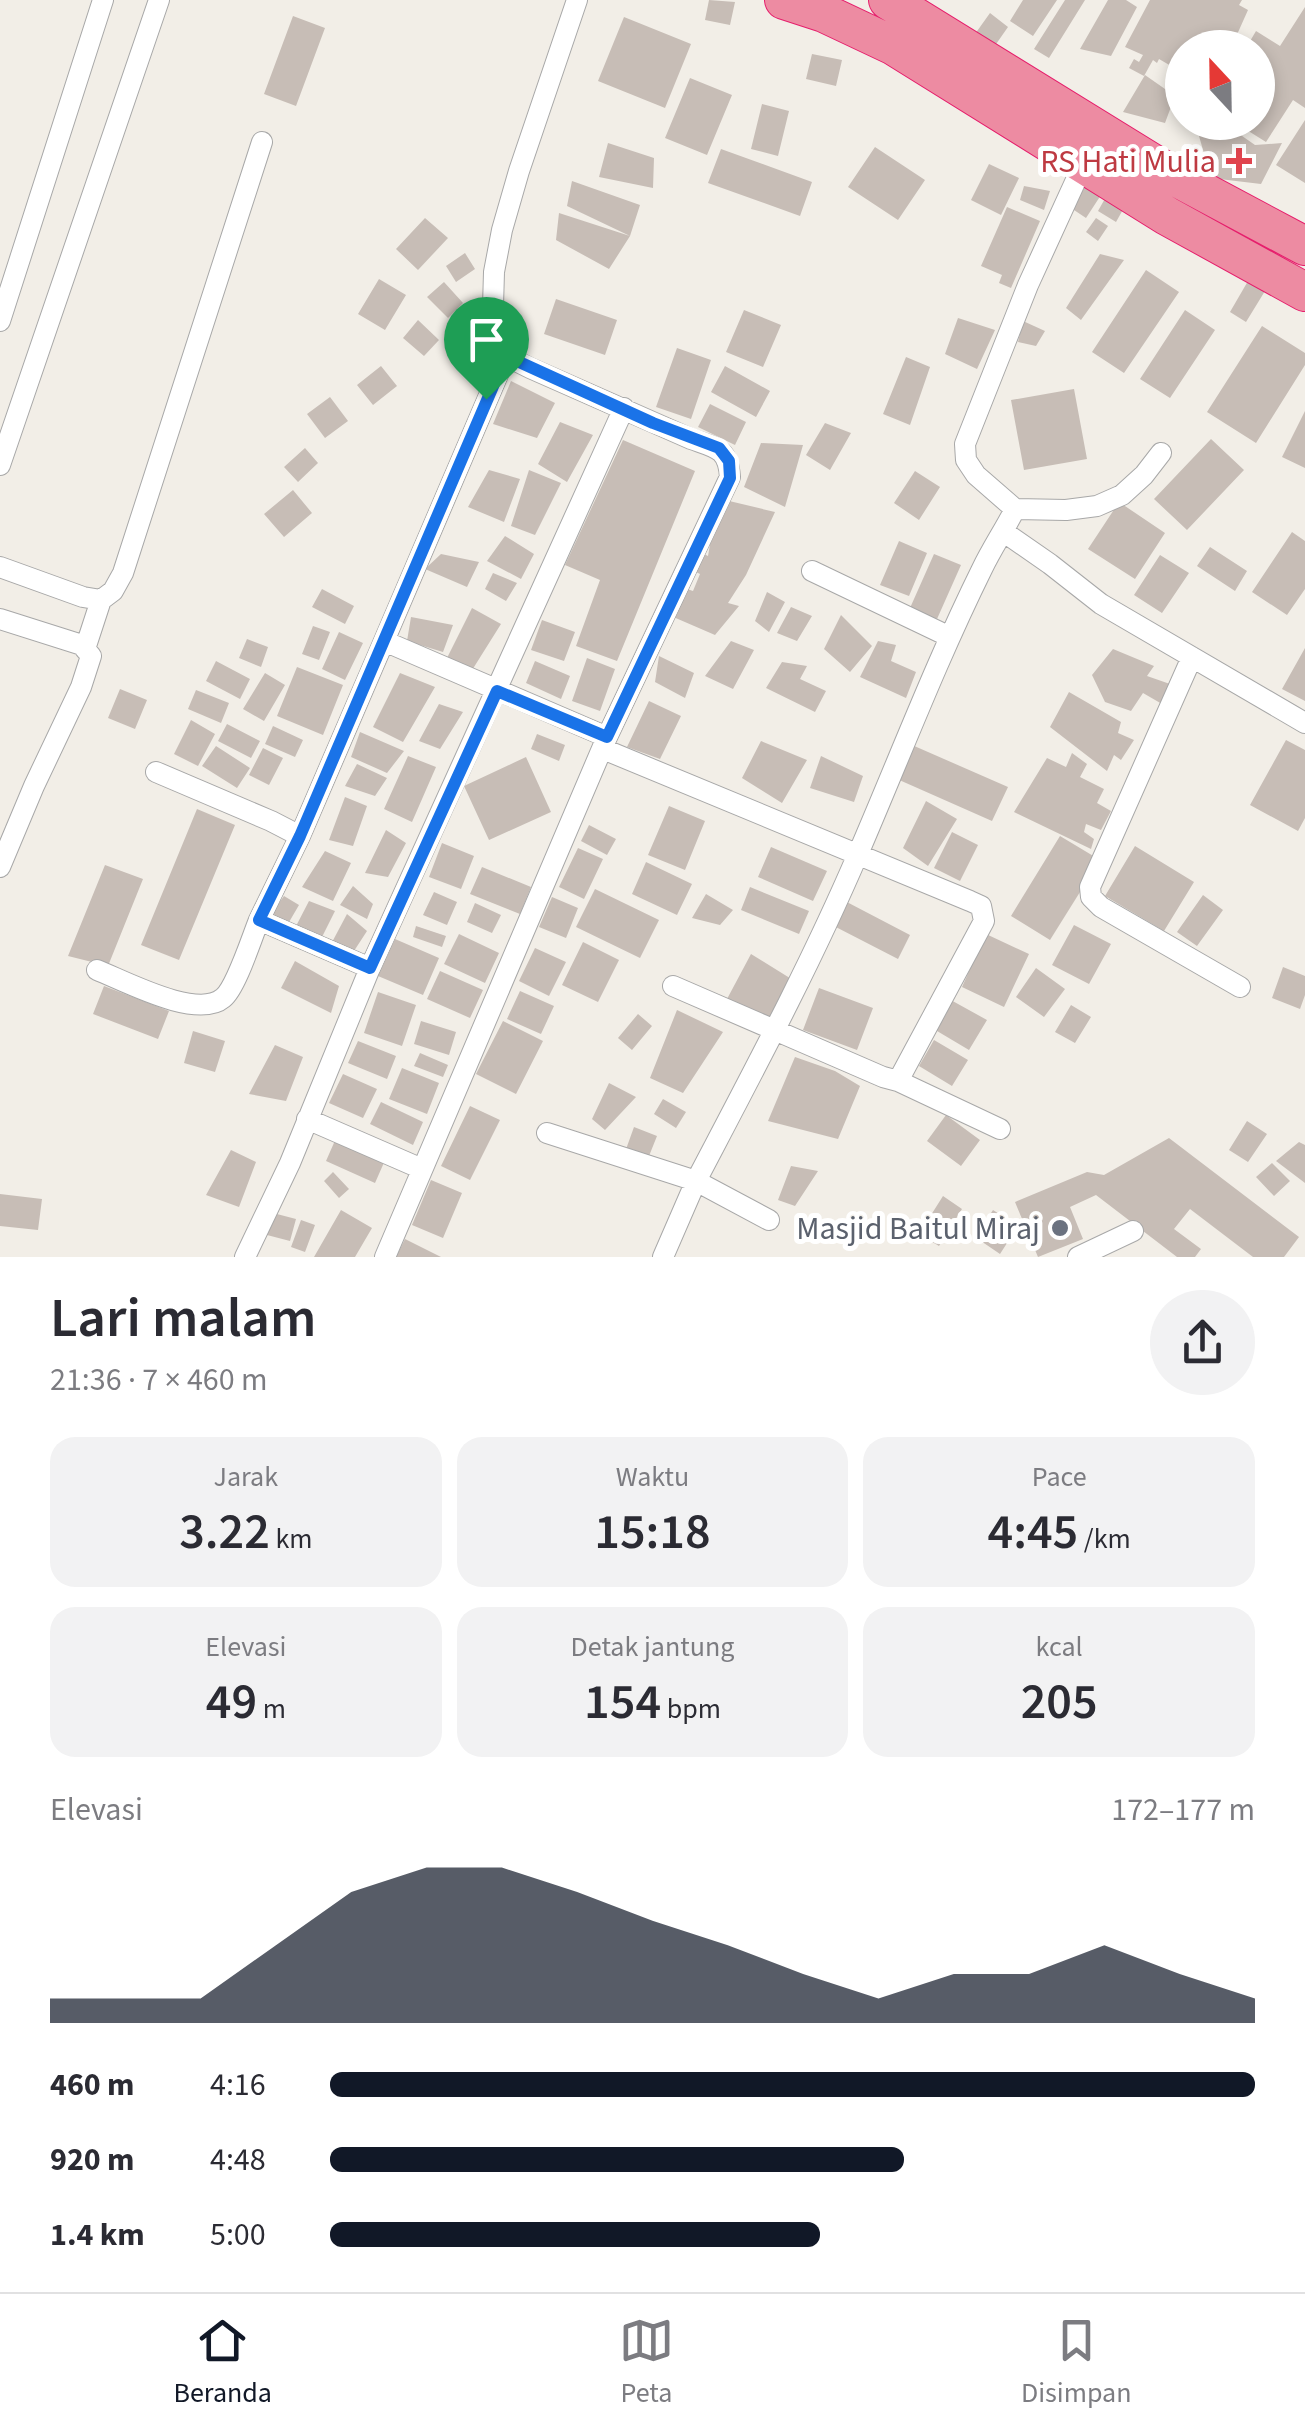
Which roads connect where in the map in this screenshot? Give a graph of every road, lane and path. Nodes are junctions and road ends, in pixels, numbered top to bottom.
1 (103, 0) edge
2 (159, 0) edge
3 (577, 0) edge
4 (784, 0) edge
5 (888, 0) edge
6 (262, 142) dead end
7 (1091, 148) junction
8 (1305, 246) edge
9 (1305, 292) edge
10 (0, 322) edge
11 (506, 356) junction
12 (624, 408) junction
13 (1161, 452) dead end
14 (0, 464) edge
15 (1016, 509) junction
16 (1004, 532) junction
17 (0, 567) edge
18 (812, 571) dead end
19 (101, 600) junction
20 (0, 619) edge
21 (950, 638) junction
22 (384, 641) junction
23 (85, 649) junction
24 (1192, 657) junction
25 (497, 691) junction
26 (1305, 723) edge
27 (605, 743) junction
28 (156, 772) dead end
29 (300, 836) junction
30 (858, 855) junction
31 (0, 867) edge
32 (259, 920) junction
33 (370, 968) junction
34 (97, 970) dead end
35 (673, 986) dead end
36 (1240, 987) dead end
37 (776, 1030) junction
38 (898, 1081) junction
39 (307, 1120) junction
40 (1000, 1128) dead end
41 (548, 1133) dead end
42 (422, 1170) junction
43 (696, 1181) junction
44 (769, 1220) dead end
45 (1133, 1232) dead end
46 (244, 1257) edge
47 (385, 1257) edge
48 (662, 1257) edge
49 (1078, 1257) edge

1 - 10 street
2 - 14 street
3 - 11 street
4 - 7 highway
5 - 7 highway
6 - 19 street
7 - 8 highway
7 - 9 highway
7 - 15 street
11 - 12 street
11 - 22 street
12 - 25 street
12 - 27 street
13 - 15 street
15 - 16 street
16 - 21 street
16 - 24 street
17 - 19 street
18 - 21 street
19 - 23 street
20 - 23 street
21 - 30 street
22 - 25 street
22 - 29 street
23 - 31 street
24 - 26 street
24 - 36 street
25 - 27 street
25 - 33 street
27 - 30 street
27 - 42 street
28 - 29 street
29 - 32 street
30 - 37 street
30 - 38 street
32 - 33 street
32 - 34 street
33 - 39 street
35 - 37 street
37 - 38 street
37 - 43 street
38 - 40 street
39 - 42 street
39 - 46 street
41 - 43 street
42 - 47 street
43 - 44 street
43 - 48 street
45 - 49 street

